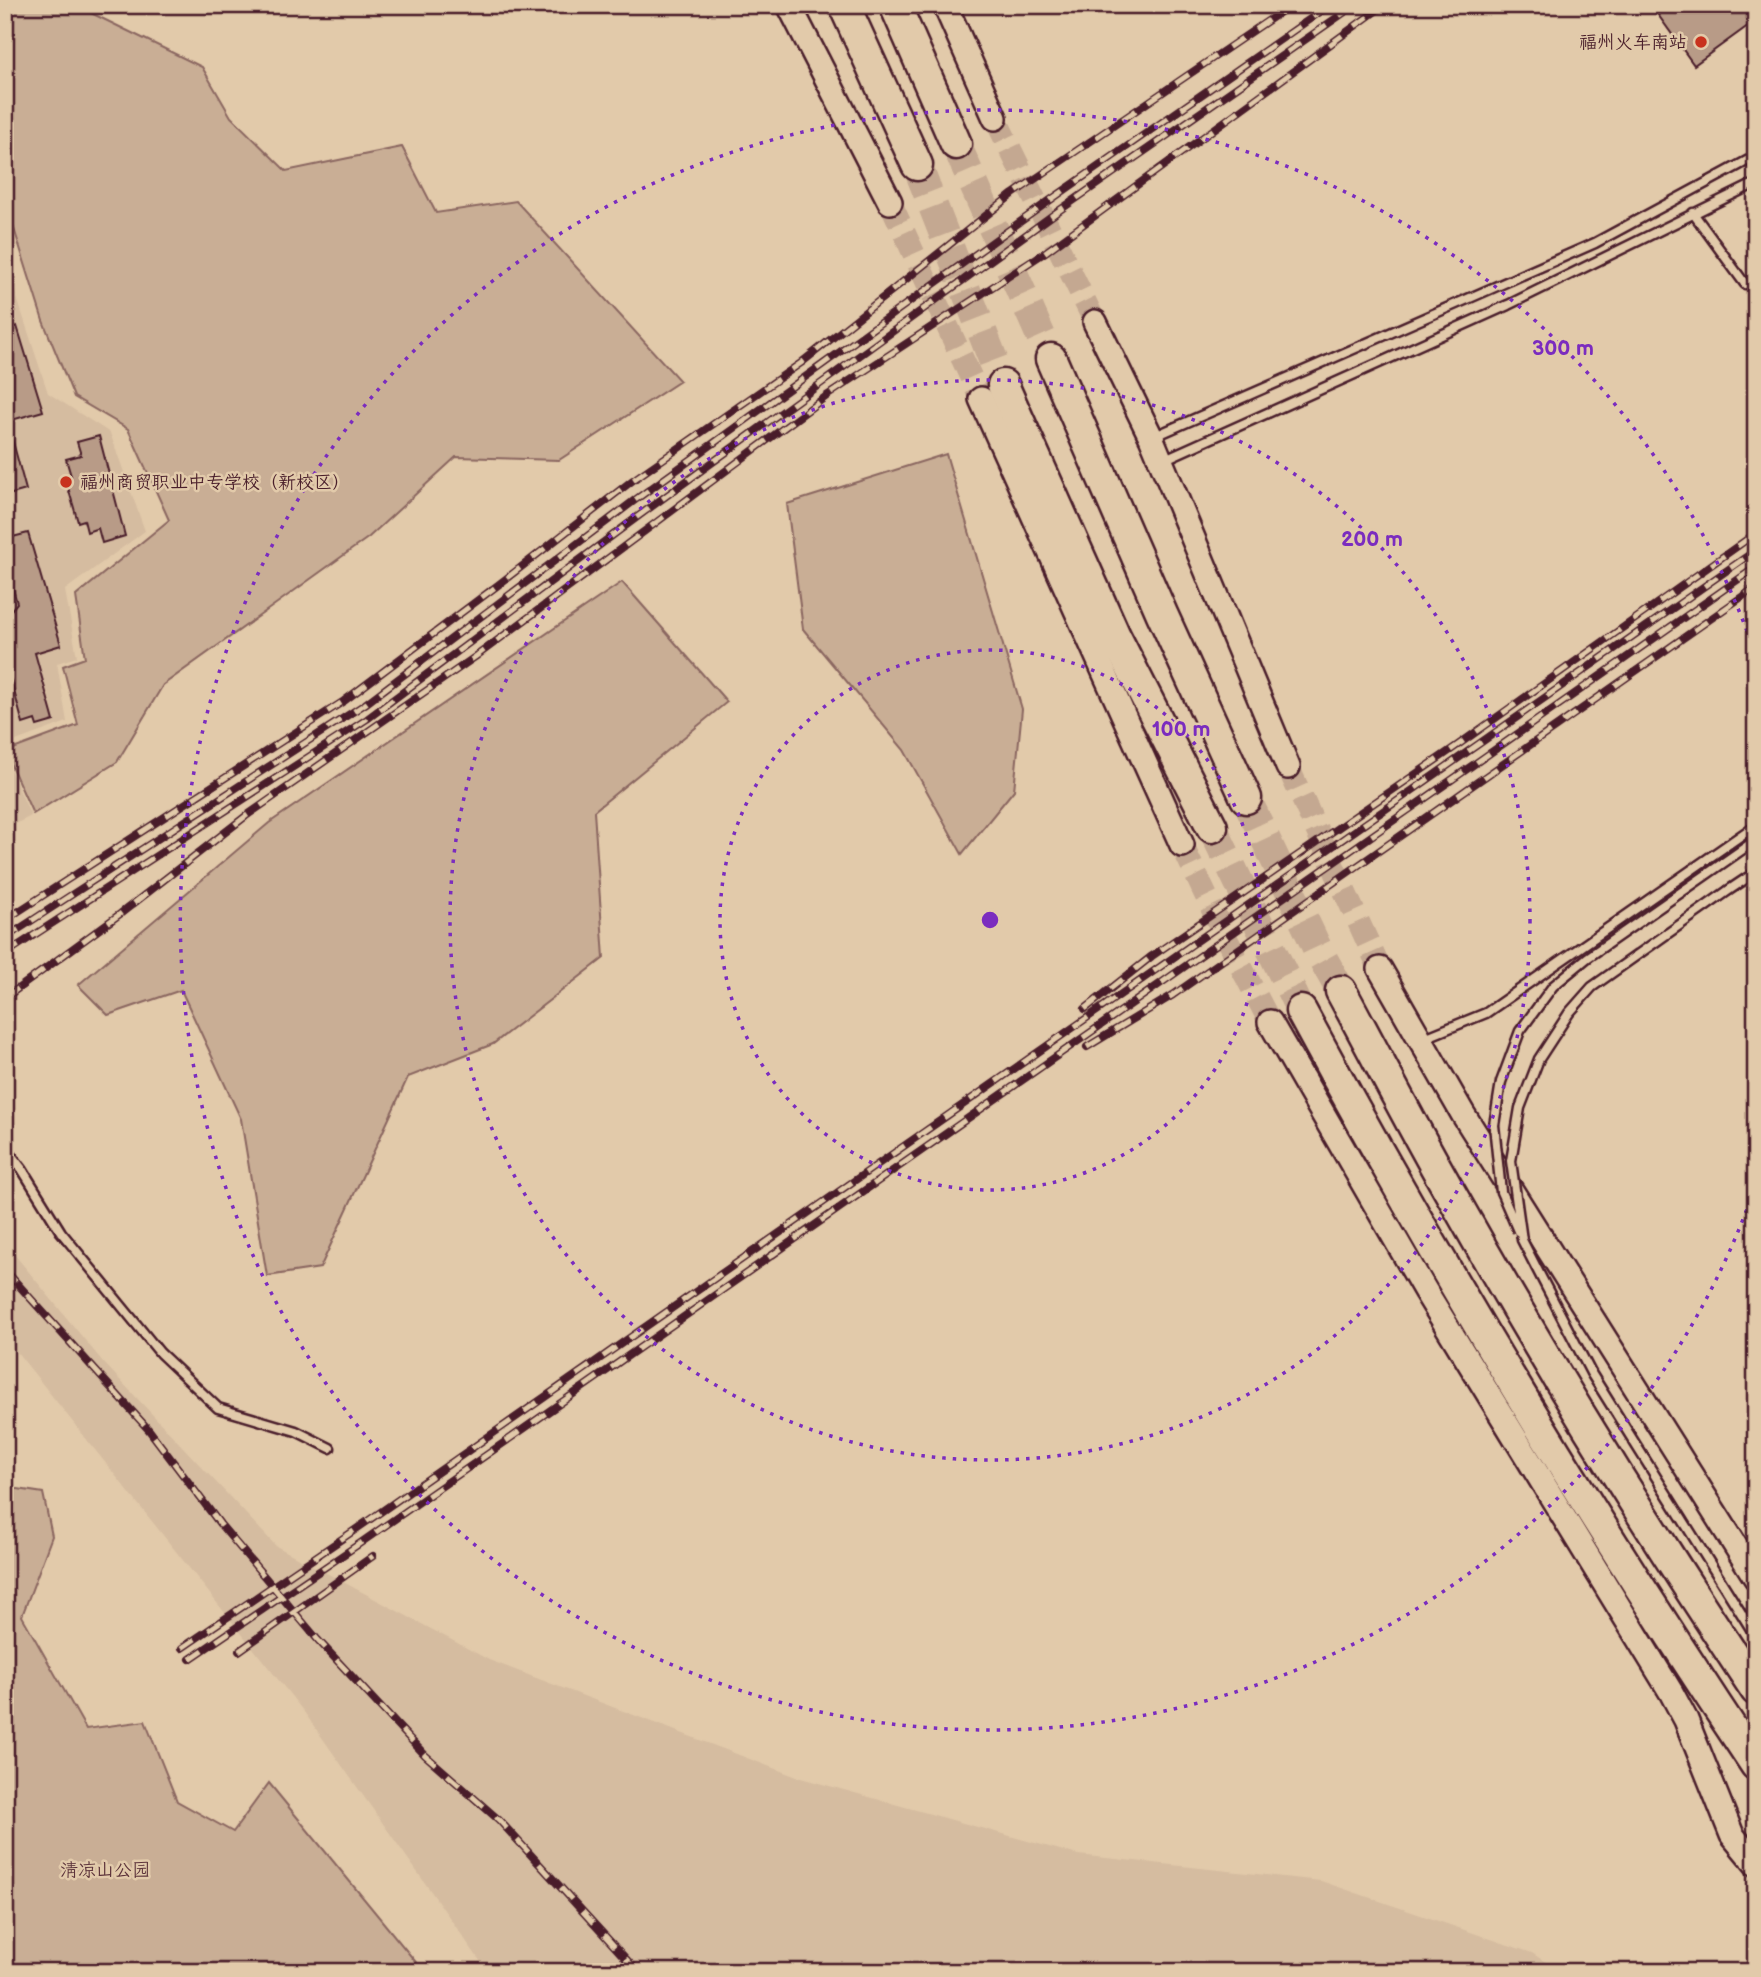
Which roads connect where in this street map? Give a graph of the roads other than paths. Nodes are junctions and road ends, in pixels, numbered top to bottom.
1 (789, 5) edge
2 (844, 5) edge
3 (896, 5) edge
4 (945, 5) edge
5 (995, 118) tunnel mouth
6 (956, 144) tunnel mouth
7 (1756, 156) edge
8 (917, 165) tunnel mouth
9 (1756, 183) edge
10 (890, 202) tunnel mouth
11 (1693, 214) junction
12 (1745, 284) dead end
13 (1095, 321) tunnel mouth
14 (1051, 359) tunnel mouth
15 (992, 392) joint
16 (1151, 437) junction
17 (1161, 461) junction
18 (1288, 767) tunnel mouth
19 (1246, 798) tunnel mouth
20 (1756, 825) edge
21 (1212, 827) tunnel mouth
22 (1756, 840) edge
23 (1182, 845) tunnel mouth
24 (1756, 872) edge
25 (1380, 969) tunnel mouth
26 (1340, 991) tunnel mouth
27 (1301, 1011) tunnel mouth
28 (1270, 1022) tunnel mouth
29 (1419, 1040) junction
30 (5, 1147) edge
31 (1522, 1240) junction
32 (330, 1448) dead end
33 (1756, 1578) edge
34 (1756, 1637) edge
35 (1756, 1690) edge
36 (1756, 1765) edge
37 (1756, 1864) edge

1 - 10 main road
2 - 8 highway
3 - 6 highway
4 - 5 main road
7 - 16 lane
9 - 11 lane
11 - 12 lane
11 - 17 lane
13 - 16 main road
14 - 19 highway
15 - 21 highway
15 - 23 main road
16 - 17 main road
17 - 18 main road
20 - 29 lane
22 - 31 lane, bridge
24 - 31 lane, bridge
25 - 29 main road
26 - 35 highway
27 - 36 highway
28 - 37 main road
29 - 33 main road
30 - 32 lane
31 - 34 lane, bridge

